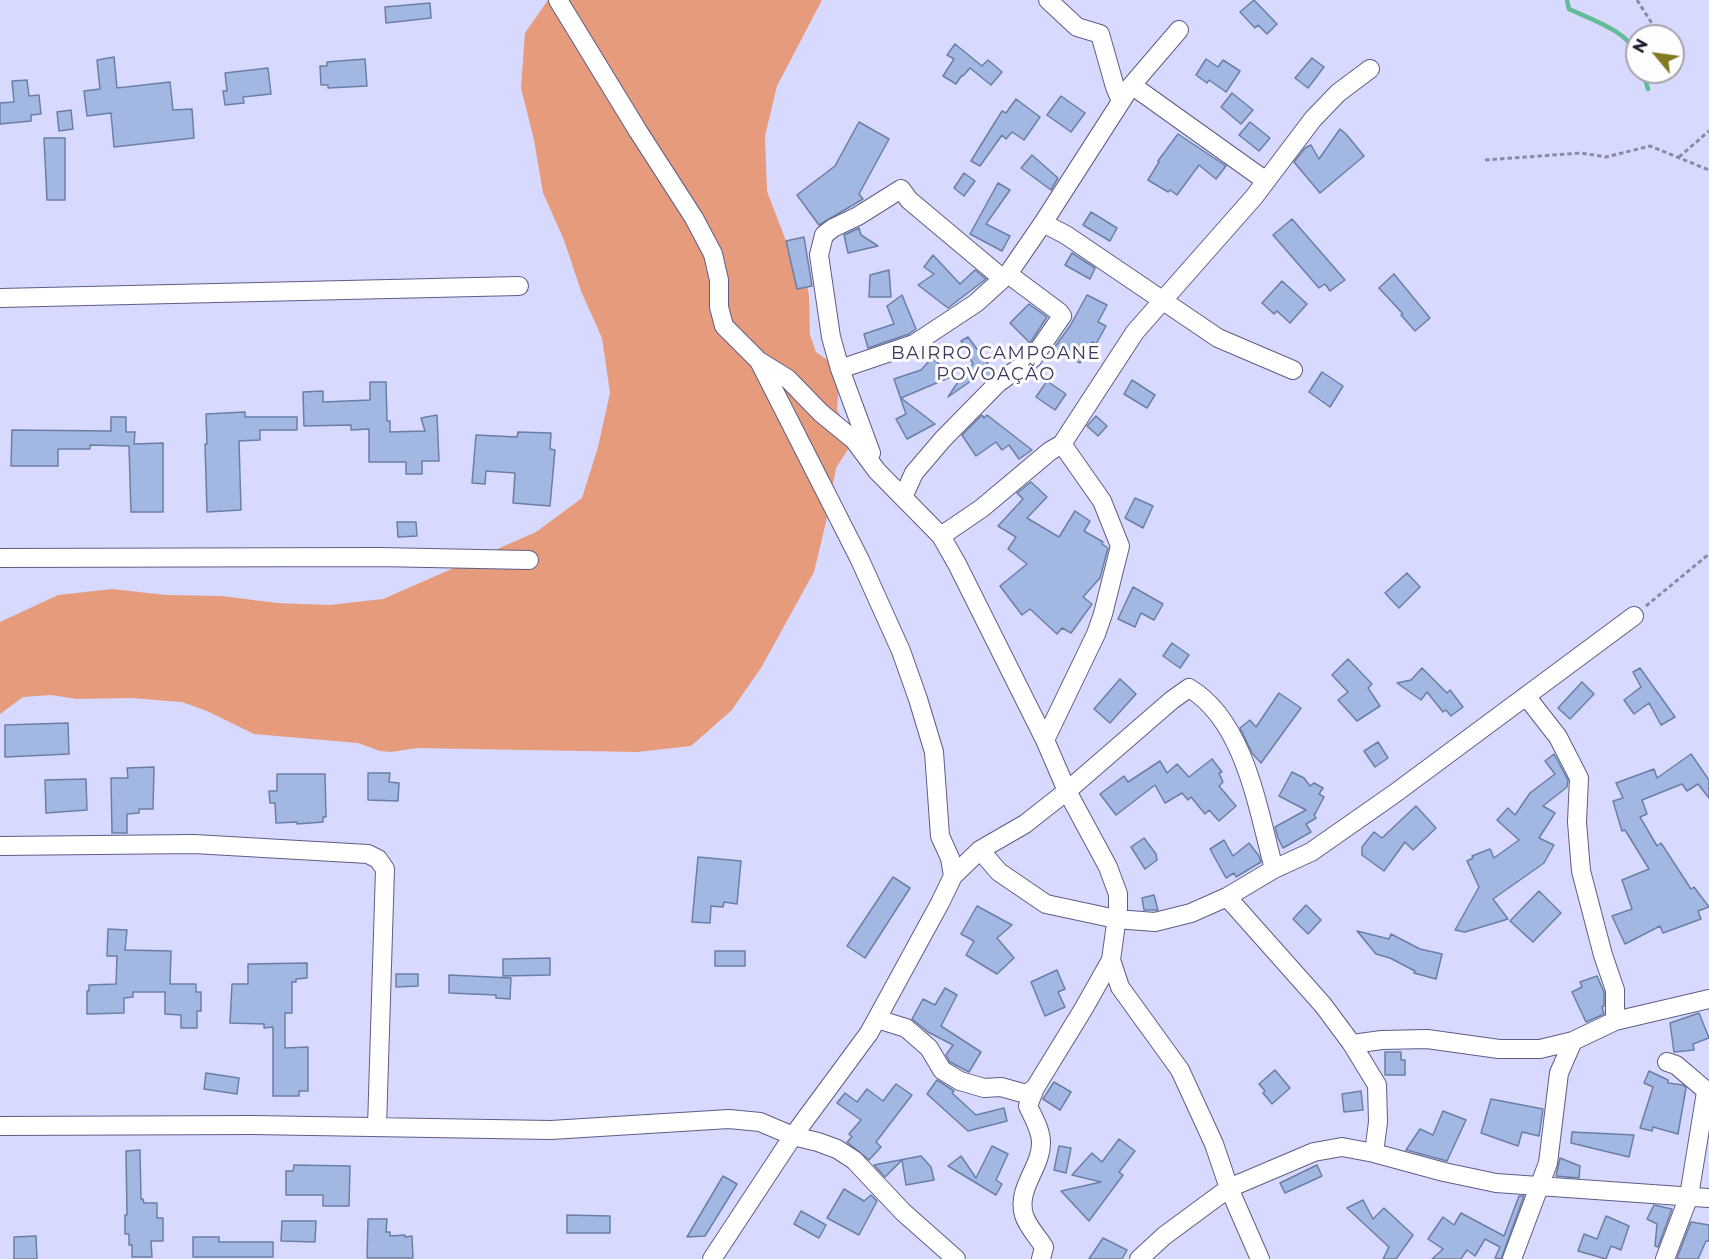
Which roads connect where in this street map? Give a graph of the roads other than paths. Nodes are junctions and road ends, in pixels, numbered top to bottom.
1 (558, 0) edge
2 (1048, 0) edge
3 (1179, 30) dead end
4 (1370, 69) dead end
5 (1133, 86) junction
6 (1121, 101) junction
7 (1266, 181) junction
8 (1043, 223) junction
9 (1005, 276) junction
10 (519, 286) dead end
11 (0, 298) edge
12 (1163, 299) junction
13 (759, 361) junction
14 (840, 369) junction
15 (1293, 370) dead end
16 (1062, 444) junction
17 (877, 471) junction
18 (903, 497) junction
19 (941, 536) junction
20 (0, 558) edge
21 (530, 560) dead end
22 (1634, 616) road end
23 (1526, 696) junction
24 (1045, 740) junction
25 (1067, 791) junction
26 (0, 846) edge
27 (980, 850) junction
28 (1274, 869) junction
29 (953, 876) junction
30 (1227, 897) junction
31 (1116, 919) junction
32 (1111, 960) junction
33 (1709, 999) edge
34 (877, 1019) junction
35 (1615, 1021) junction
36 (1574, 1041) junction
37 (1352, 1044) junction
38 (1667, 1062) dead end
39 (1035, 1088) junction
40 (1708, 1092) edge
41 (0, 1126) edge
42 (377, 1127) junction
43 (793, 1136) junction
44 (1374, 1153) junction
45 (1538, 1186) junction
46 (1229, 1188) junction
47 (1689, 1196) junction
48 (1709, 1198) edge
49 (712, 1259) edge
50 (956, 1259) edge
51 (1041, 1259) edge
52 (1139, 1259) edge
53 (1260, 1259) edge
54 (1512, 1259) edge
55 (1665, 1259) edge

1 - 13 street
2 - 6 street
3 - 5 street
4 - 7 street
5 - 6 street
5 - 7 street
6 - 8 street
7 - 12 street
8 - 9 street
8 - 12 street
9 - 14 street
9 - 14 street
9 - 18 street
10 - 11 street
12 - 15 street
12 - 16 street
13 - 17 street
13 - 29 street
14 - 17 street
16 - 19 street
16 - 24 street
17 - 18 street
18 - 19 street
19 - 24 street
20 - 21 street
22 - 23 street
23 - 28 street
23 - 35 street
24 - 25 street
25 - 27 street
25 - 28 street
25 - 31 street
26 - 42 street
27 - 29 street
27 - 31 street
28 - 30 street
29 - 34 street
30 - 31 street
30 - 37 street
31 - 32 street
32 - 39 street
32 - 46 street
33 - 35 street
34 - 39 street
34 - 43 street
35 - 36 street
36 - 37 street
36 - 45 street
37 - 44 street
38 - 40 street
39 - 51 street
40 - 47 street
41 - 42 street
42 - 43 street
43 - 49 street
43 - 50 street
44 - 45 street
44 - 46 street
45 - 47 street
45 - 54 street
46 - 52 street
46 - 53 street
47 - 48 street
47 - 55 street

